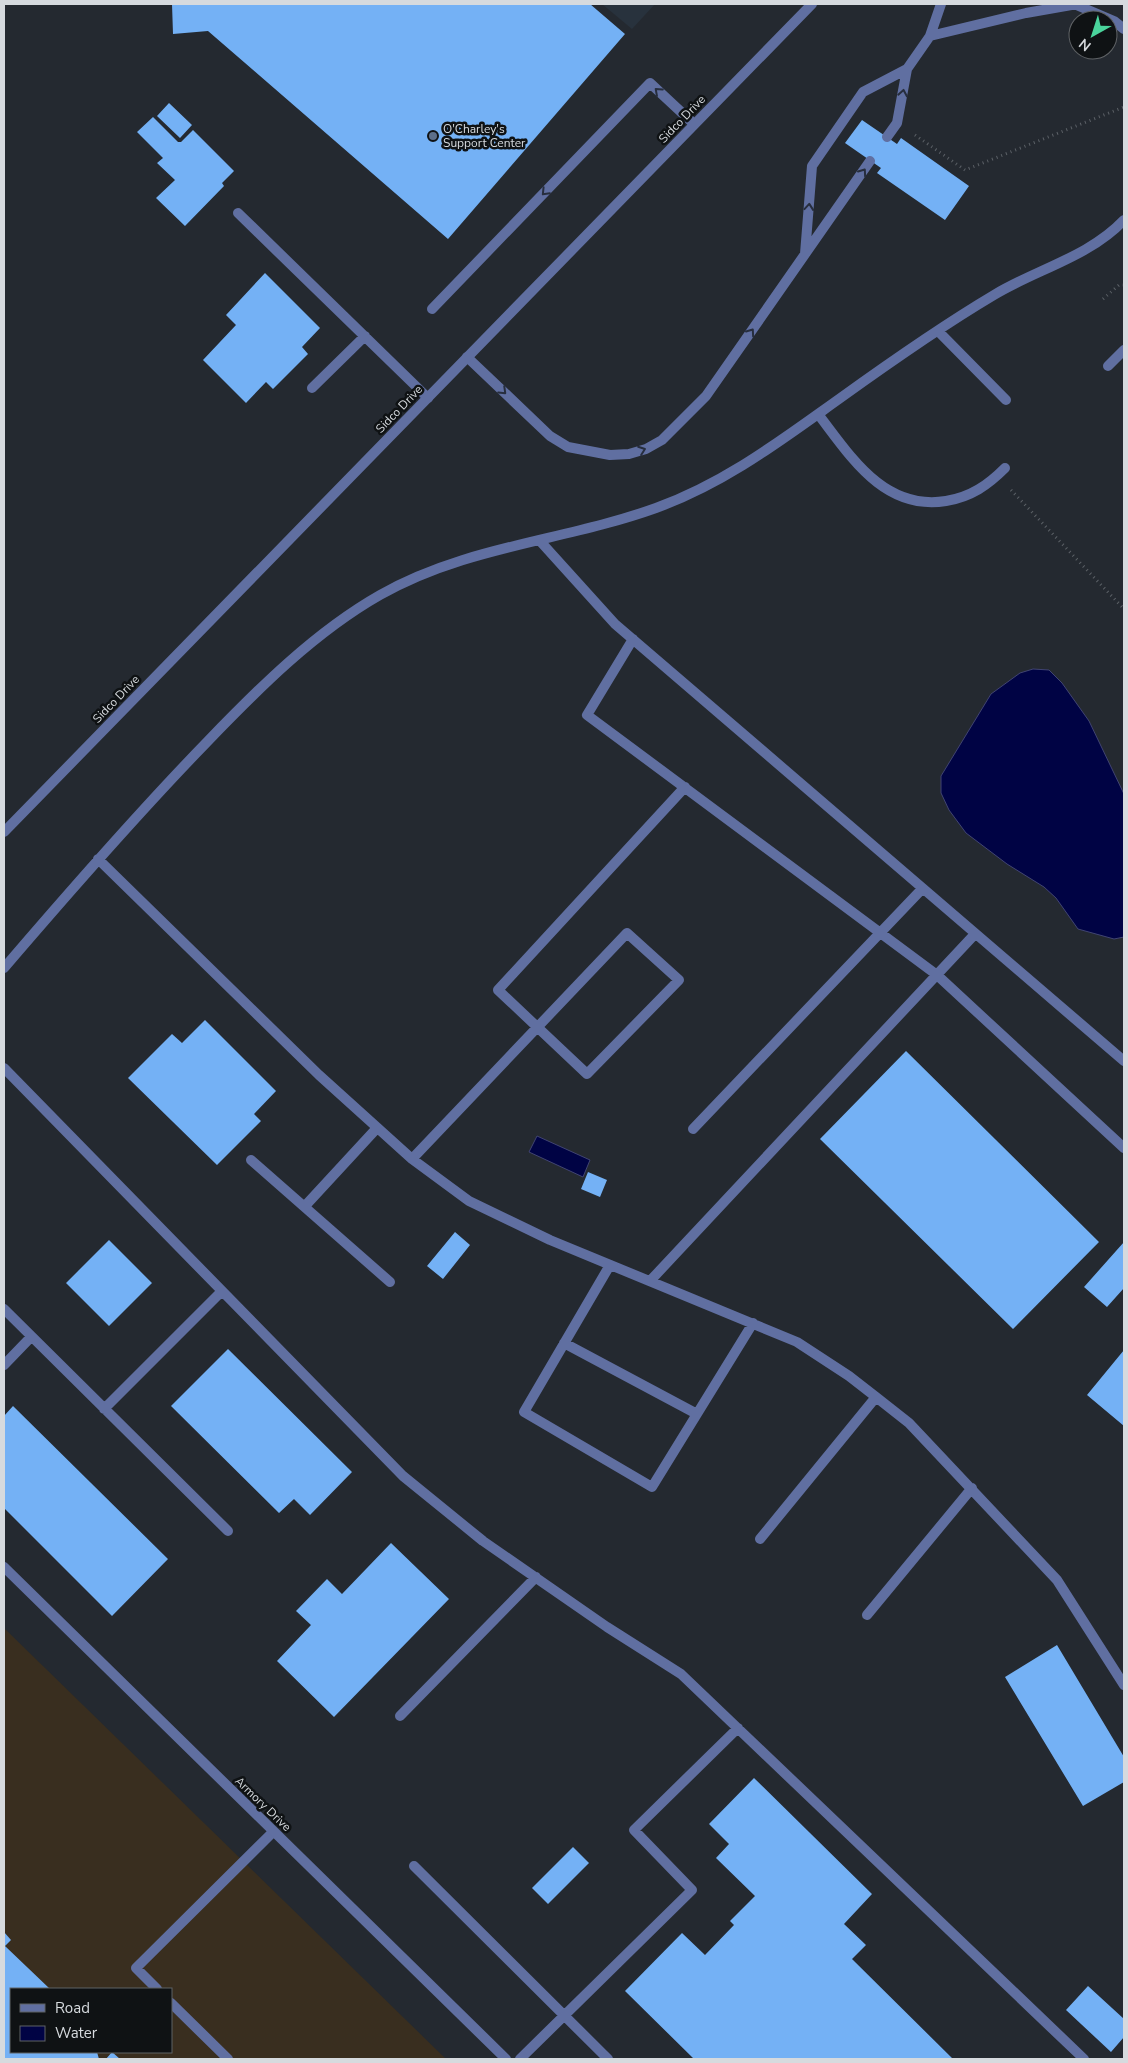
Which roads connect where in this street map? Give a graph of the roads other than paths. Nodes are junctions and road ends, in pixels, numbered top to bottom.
1 (812, 4) edge
2 (941, 4) edge
3 (1076, 4) edge
4 (1124, 29) edge
5 (930, 36) junction
6 (907, 69) junction
7 (694, 124) junction
8 (887, 137) dead end
9 (870, 161) dead end
10 (238, 213) dead end
11 (1124, 220) edge
12 (805, 255) junction
13 (432, 309) dead end
14 (938, 331) junction
15 (365, 336) junction
16 (1124, 350) edge
17 (467, 358) junction
18 (1108, 366) dead end
19 (312, 388) dead end
20 (428, 398) junction
21 (1006, 400) dead end
22 (818, 414) junction
23 (1005, 468) dead end
24 (540, 541) junction
25 (633, 639) junction
26 (685, 786) junction
27 (4, 832) edge
28 (98, 859) junction
29 (922, 889) junction
30 (881, 932) junction
31 (975, 934) junction
32 (4, 968) edge
33 (937, 975) junction
34 (537, 1027) junction
35 (1124, 1061) edge
36 (4, 1068) edge
37 (377, 1128) junction
38 (693, 1129) dead end
39 (1124, 1148) edge
40 (412, 1159) junction
41 (251, 1160) dead end
42 (305, 1206) junction
43 (610, 1265) junction
44 (650, 1281) junction
45 (390, 1282) dead end
46 (222, 1291) junction
47 (4, 1309) edge
48 (753, 1323) junction
49 (31, 1337) junction
50 (564, 1343) junction
51 (4, 1365) edge
52 (876, 1397) junction
53 (104, 1409) junction
54 (696, 1414) junction
55 (972, 1488) junction
56 (228, 1531) dead end
57 (760, 1539) dead end
58 (4, 1567) edge
59 (536, 1577) junction
60 (867, 1615) dead end
61 (1124, 1685) edge
62 (400, 1716) dead end
63 (738, 1728) junction
64 (273, 1832) junction
65 (414, 1866) dead end
66 (156, 1988) edge
67 (172, 2004) edge
68 (565, 2016) junction
69 (228, 2059) edge
70 (506, 2059) edge
71 (520, 2059) edge
72 (608, 2059) edge
73 (1084, 2059) edge

1 - 7 street, Sidco Drive
2 - 5 street
3 - 4 street
3 - 5 street
5 - 6 street
8 -> 6 street
12 -> 6 street
7 -> 13 street
7 - 17 street, Sidco Drive
12 -> 9 street
10 - 15 street
11 - 14 street
17 -> 12 street
14 - 21 street
14 - 22 street
15 - 19 street
15 - 20 street
16 - 18 street
17 - 20 street, Sidco Drive
20 - 27 street, Sidco Drive
22 - 23 street
22 - 24 street
24 - 25 street
24 - 28 street
25 - 26 street
25 - 29 street
26 - 30 street
26 - 34 street
28 - 32 street
28 - 37 street
29 - 30 street
29 - 31 street
30 - 33 street
30 - 38 street
31 - 33 street
31 - 35 street
33 - 39 street
33 - 44 street
34 - 34 street
34 - 40 street
36 - 46 street
37 - 40 street
37 - 42 street
40 - 43 street
41 - 42 street
42 - 45 street
43 - 44 street
43 - 50 street
44 - 48 street
46 - 53 street
46 - 59 street
47 - 49 street
48 - 52 street
48 - 54 street
49 - 51 street
49 - 53 street
50 - 54 street
50 - 54 street
52 - 55 street
52 - 57 street
53 - 56 street
55 - 60 street
55 - 61 street
58 - 64 street, Armory Drive
59 - 62 street
59 - 63 street
63 - 68 street
63 - 73 street
64 - 66 street
64 - 70 street, Armory Drive
65 - 68 street
67 - 69 street
68 - 71 street
68 - 72 street

